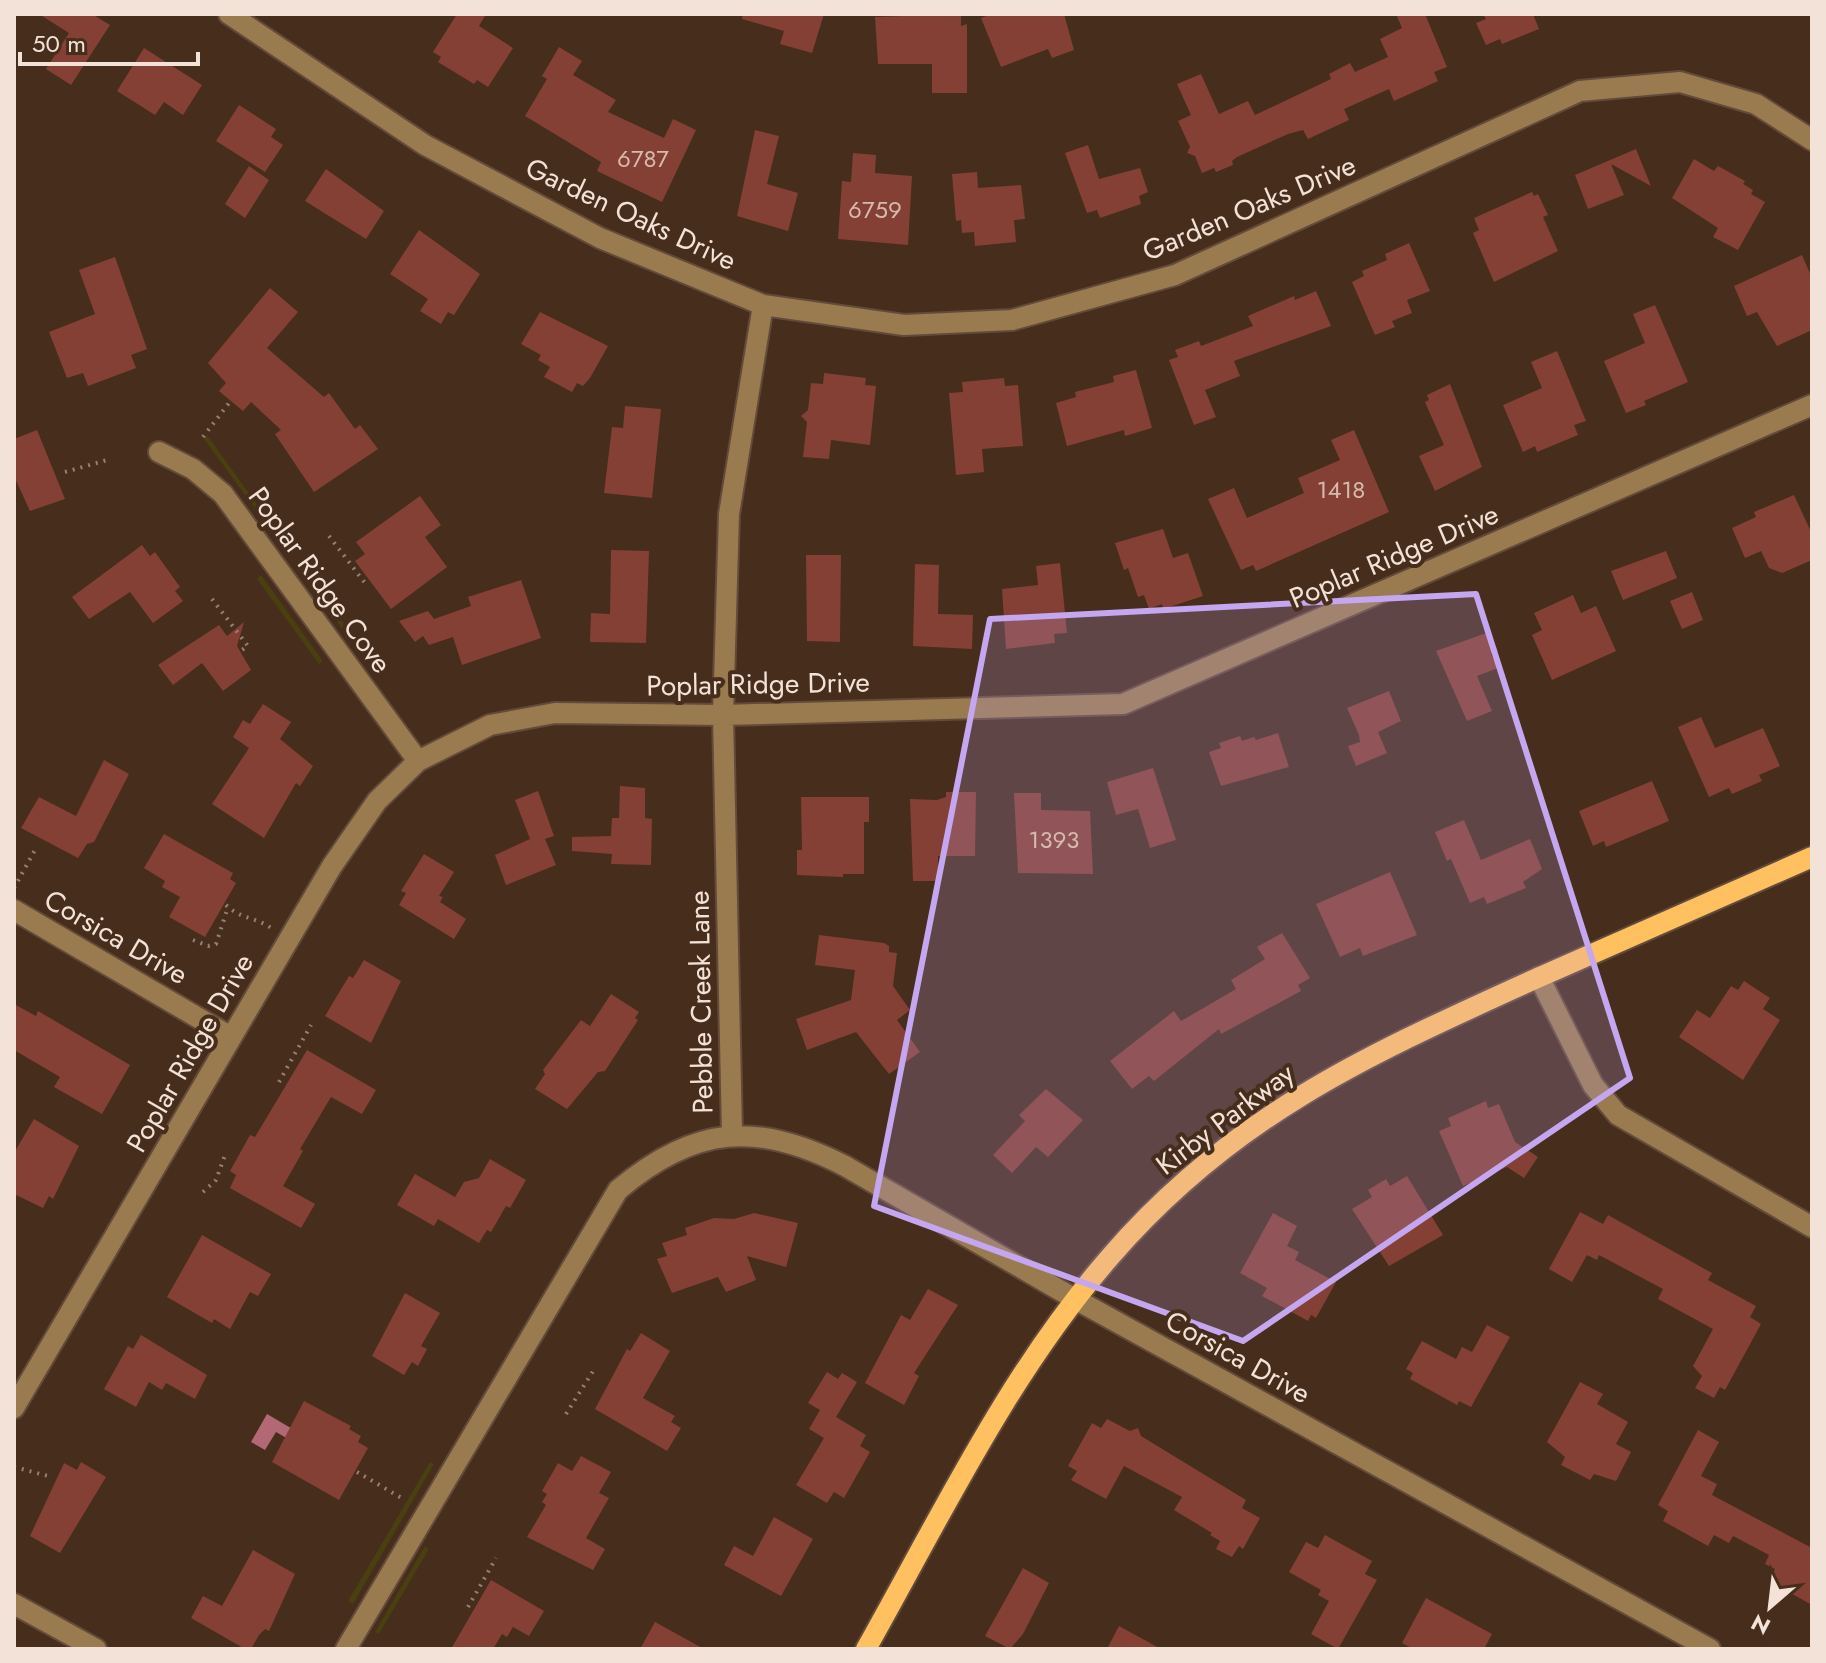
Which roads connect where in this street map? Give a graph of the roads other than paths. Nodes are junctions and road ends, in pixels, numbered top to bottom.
1 (229, 14) edge
2 (1812, 140) edge
3 (763, 305) junction
4 (1812, 405) edge
5 (159, 452) dead end
6 (723, 715) junction
7 (418, 761) junction
8 (1812, 857) edge
9 (14, 910) edge
10 (1539, 977) junction
11 (231, 1037) junction
12 (732, 1134) junction
13 (1812, 1227) edge
14 (1075, 1299) junction
15 (14, 1408) edge
16 (14, 1604) edge
17 (96, 1649) edge
18 (346, 1649) edge
19 (866, 1649) edge
20 (1710, 1649) edge

1 - 3 street, Garden Oaks Drive
2 - 3 street, Garden Oaks Drive
3 - 6 street, Pebble Creek Lane
4 - 6 street, Poplar Ridge Drive
5 - 7 street, Poplar Ridge Cove
6 - 7 street, Poplar Ridge Drive
6 - 12 street, Pebble Creek Lane
7 - 11 street, Poplar Ridge Drive
8 - 10 main road, Kirby Parkway
9 - 11 street, Corsica Drive
10 - 13 street
10 - 14 main road, Kirby Parkway
11 - 15 street, Poplar Ridge Drive
12 - 14 street, Corsica Drive
12 - 18 street, Pebble Creek Lane
14 - 19 main road, Kirby Parkway
14 - 20 street, Corsica Drive
16 - 17 street

